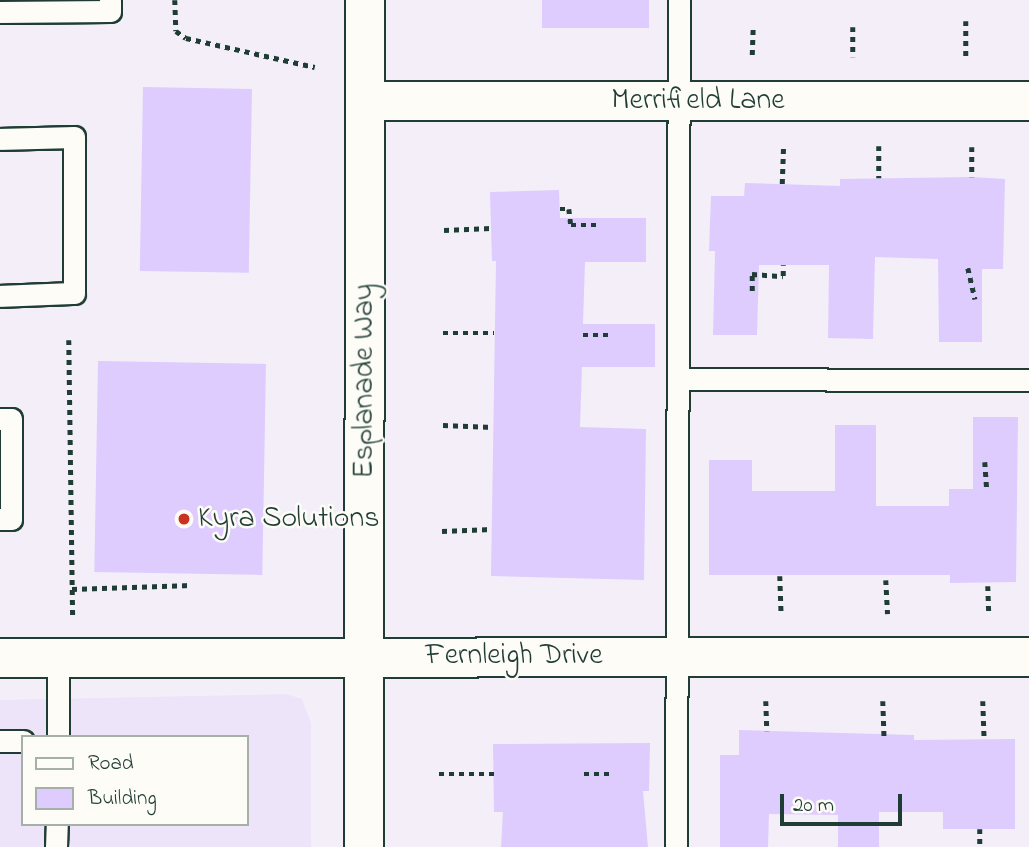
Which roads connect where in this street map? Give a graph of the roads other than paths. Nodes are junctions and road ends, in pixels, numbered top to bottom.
1 (110, 0) edge
2 (365, 0) edge
3 (679, 0) edge
4 (0, 12) edge
5 (366, 101) junction
6 (678, 101) junction
7 (1029, 101) edge
8 (0, 139) edge
9 (0, 296) edge
10 (680, 379) junction
11 (1029, 380) edge
12 (0, 418) edge
13 (0, 520) edge
14 (66, 642) junction
15 (364, 656) junction
16 (676, 656) junction
17 (1029, 657) edge
18 (0, 658) edge
19 (58, 735) edge
20 (0, 741) edge
21 (21, 741) edge
22 (57, 826) edge
23 (57, 847) edge
24 (365, 847) edge
25 (676, 847) edge

1 - 4 lane
2 - 5 street, Esplanade Way
3 - 6 lane
5 - 6 street, Merrifield Lane
5 - 15 street, Esplanade Way
6 - 7 street, Merrifield Lane
6 - 10 lane
8 - 9 lane
10 - 11 lane
10 - 16 lane
12 - 13 lane
14 - 15 street, Fernleigh Drive
14 - 18 street, Fernleigh Drive
14 - 19 lane
15 - 16 street, Fernleigh Drive
15 - 24 street, Esplanade Way
16 - 17 street, Fernleigh Drive
16 - 25 lane
20 - 21 lane
22 - 23 lane

